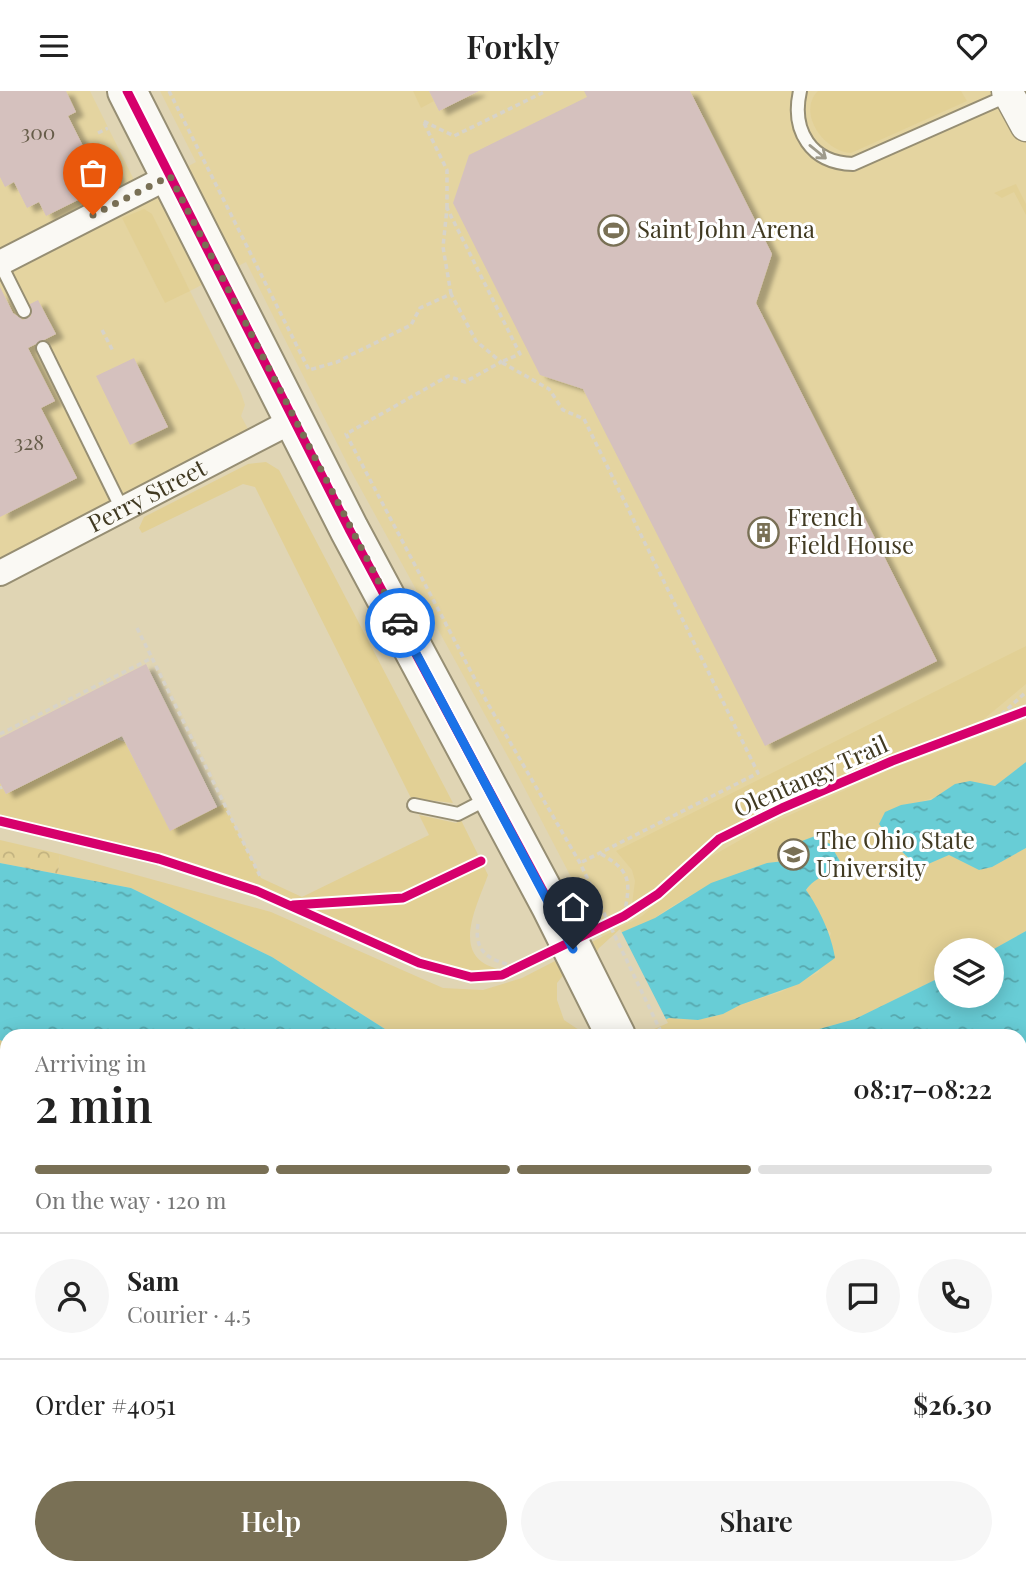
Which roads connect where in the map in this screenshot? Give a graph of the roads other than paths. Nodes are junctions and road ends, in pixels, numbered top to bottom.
1 (127, 91) edge
2 (800, 91) edge
3 (1008, 93) edge
4 (1026, 126) edge
5 (170, 176) junction
6 (0, 263) edge
7 (24, 311) dead end
8 (43, 348) dead end
9 (294, 420) junction
10 (122, 509) junction
11 (0, 572) edge
12 (492, 796) junction
13 (414, 805) dead end
14 (612, 1029) edge

1 - 5 main road
2 -> 3 lane
3 - 4 street
5 - 6 street
5 - 9 main road
6 - 7 lane
8 - 10 lane
9 - 10 street, Perry Street
9 - 12 main road
10 - 11 street, Perry Street
12 - 13 lane
12 - 14 main road

